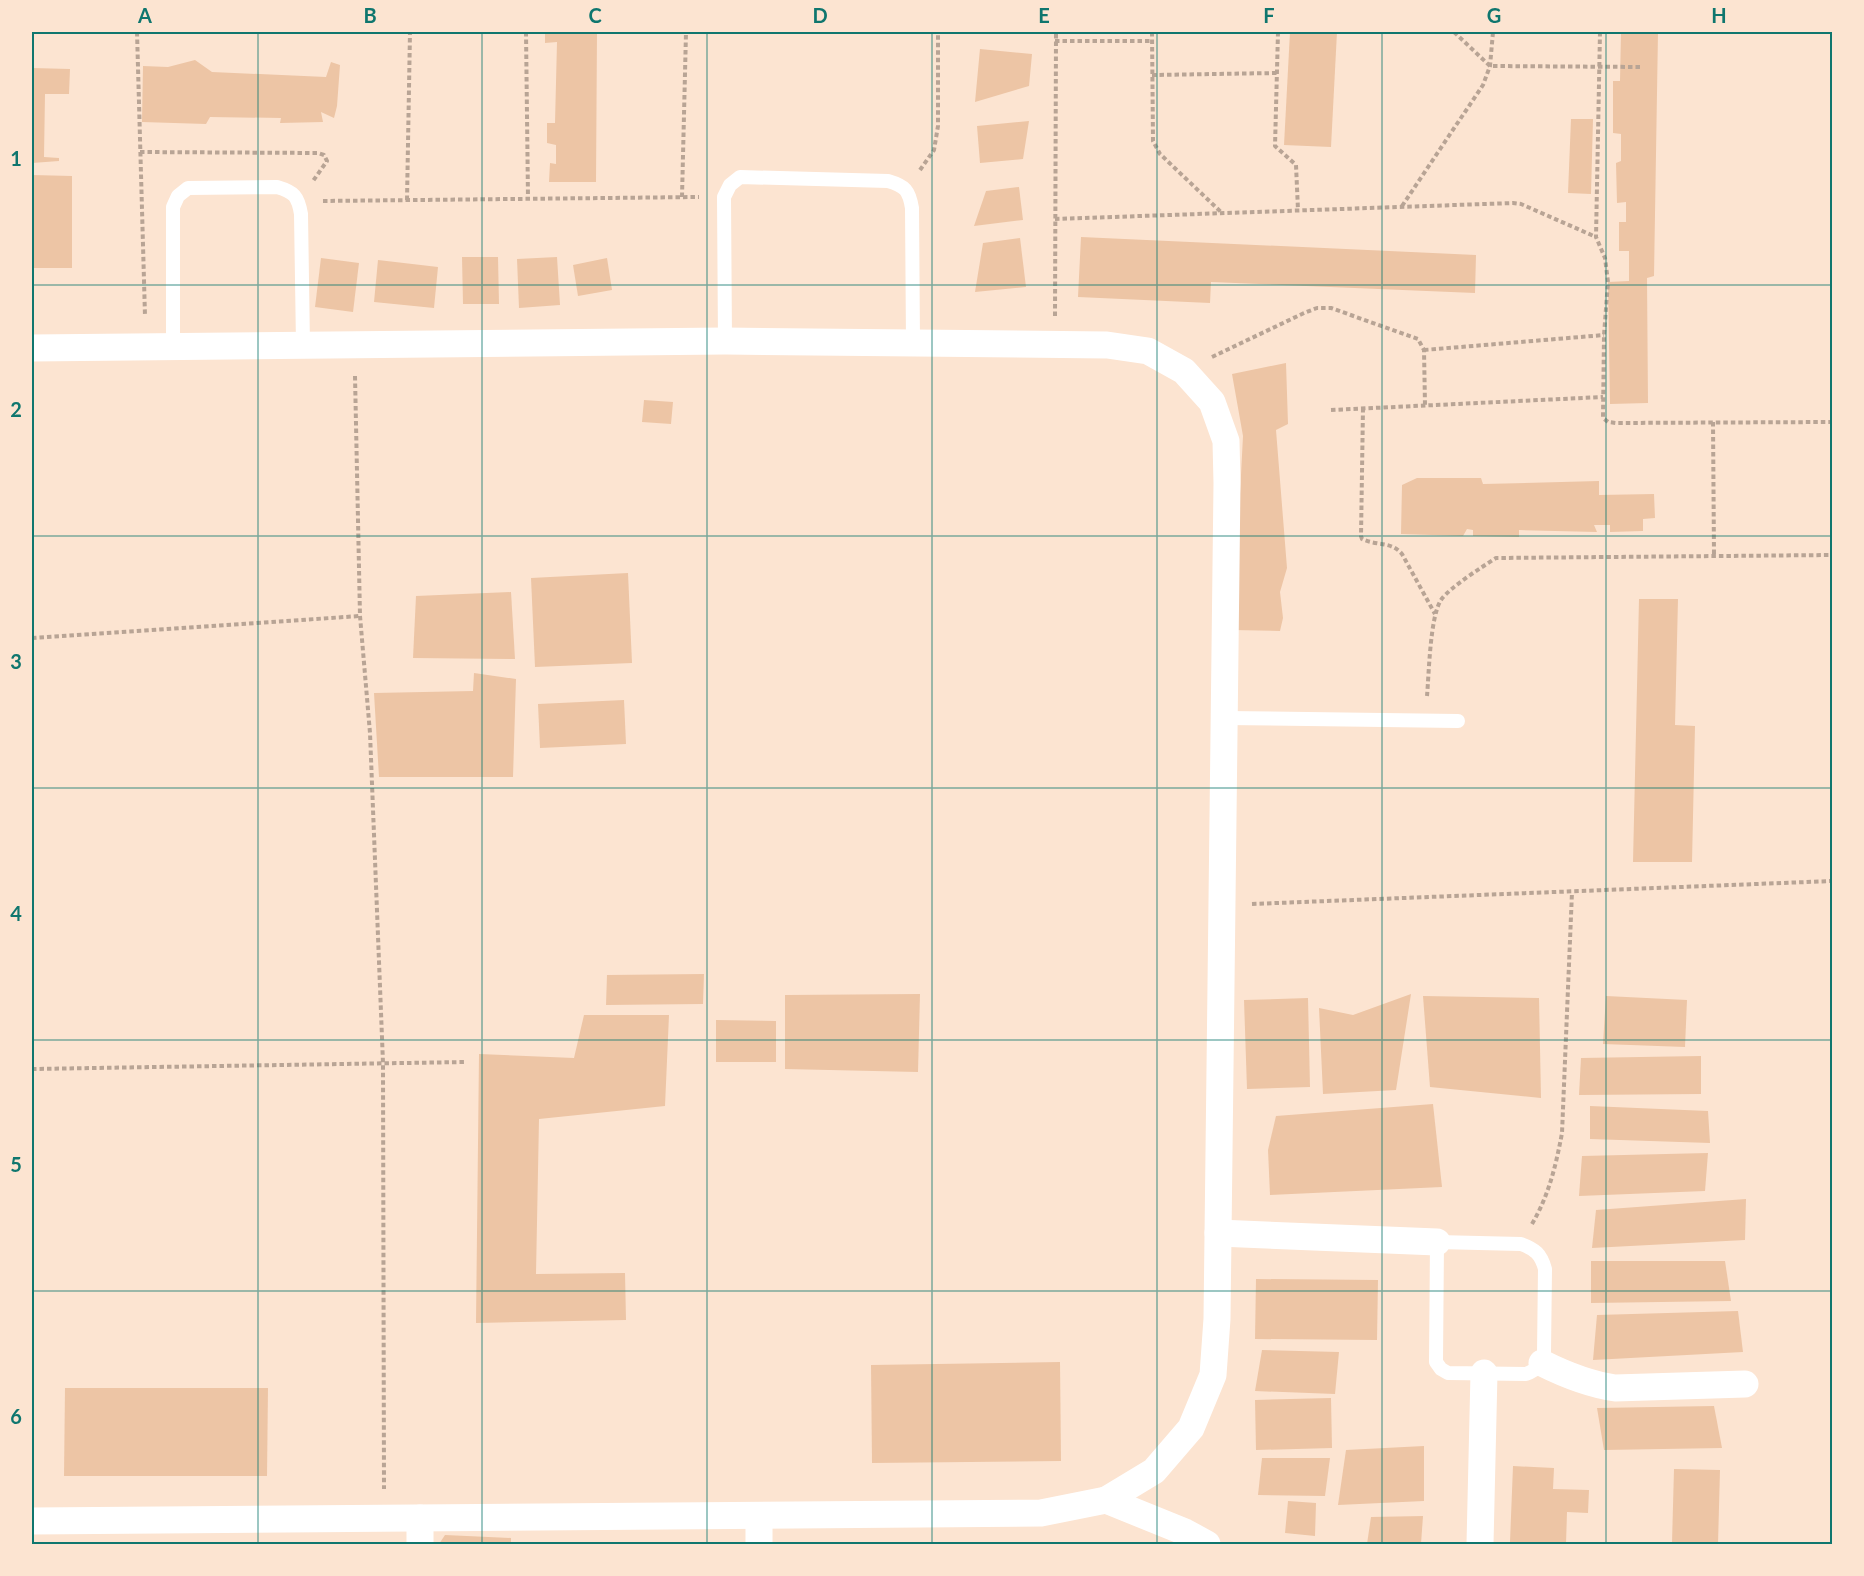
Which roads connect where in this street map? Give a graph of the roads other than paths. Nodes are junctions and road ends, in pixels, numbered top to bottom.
1 (725, 341) junction
2 (913, 343) junction
3 (303, 345) junction
4 (173, 347) junction
5 (32, 348) edge
6 (1225, 718) junction
7 (1458, 721) dead end
8 (1218, 1233) junction
9 (1437, 1242) junction
10 (1542, 1363) junction
11 (1484, 1373) junction
12 (1745, 1384) dead end
13 (1107, 1500) junction
14 (759, 1516) junction
15 (32, 1521) edge
16 (420, 1531) edge
17 (759, 1545) edge
18 (1207, 1545) edge
19 (1480, 1545) edge

1 - 2 street
1 - 2 lane
1 - 3 street
2 - 6 street
3 - 4 street
3 - 4 lane
4 - 5 street
6 - 7 lane
6 - 8 street
8 - 9 street
8 - 13 street
9 - 10 lane
9 - 11 lane
10 - 11 lane
10 - 12 street
11 - 19 street
13 - 14 street
13 - 18 street
14 - 16 street
14 - 17 street
15 - 16 street

